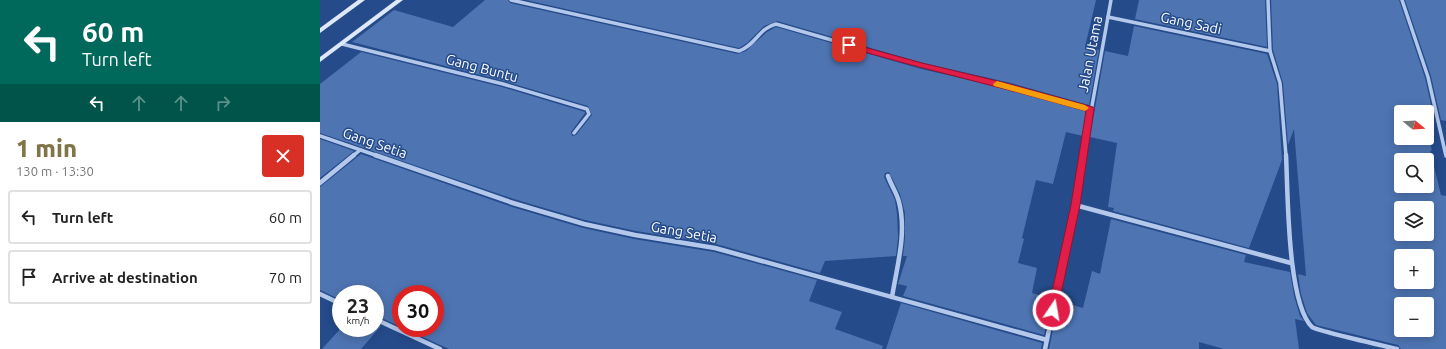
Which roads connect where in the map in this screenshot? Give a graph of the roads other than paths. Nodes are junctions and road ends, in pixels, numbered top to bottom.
1 (362, 0) edge
2 (400, 0) edge
3 (511, 0) edge
4 (1111, 0) edge
5 (1268, 0) edge
6 (1402, 0) edge
7 (1108, 17) junction
8 (320, 31) edge
9 (342, 44) junction
10 (1270, 51) junction
11 (320, 60) edge
12 (1090, 109) junction
13 (574, 133) dead end
14 (320, 136) edge
15 (360, 150) junction
16 (1446, 156) edge
17 (888, 176) dead end
18 (320, 183) edge
19 (1075, 205) junction
20 (1291, 263) junction
21 (320, 294) edge
22 (892, 297) junction
23 (332, 300) edge
24 (384, 323) edge
25 (1047, 340) junction
26 (440, 349) edge
27 (1045, 349) edge
28 (1397, 349) edge

1 - 8 main road
2 - 9 main road
3 - 12 street
4 - 7 street, Jalan Utama
5 - 10 street
6 - 16 street
7 - 10 street, Gang Sadi
7 - 12 street, Jalan Utama
9 - 11 main road
9 - 13 street, Gang Buntu
10 - 20 street
12 - 19 street, Jalan Utama
14 - 15 street, Gang Setia
15 - 18 street
15 - 22 street, Gang Setia
17 - 22 street
19 - 20 street
19 - 25 street, Jalan Utama
20 - 28 street
21 - 23 street
22 - 25 street, Gang Setia
24 - 26 street
25 - 27 street, Jalan Utama

